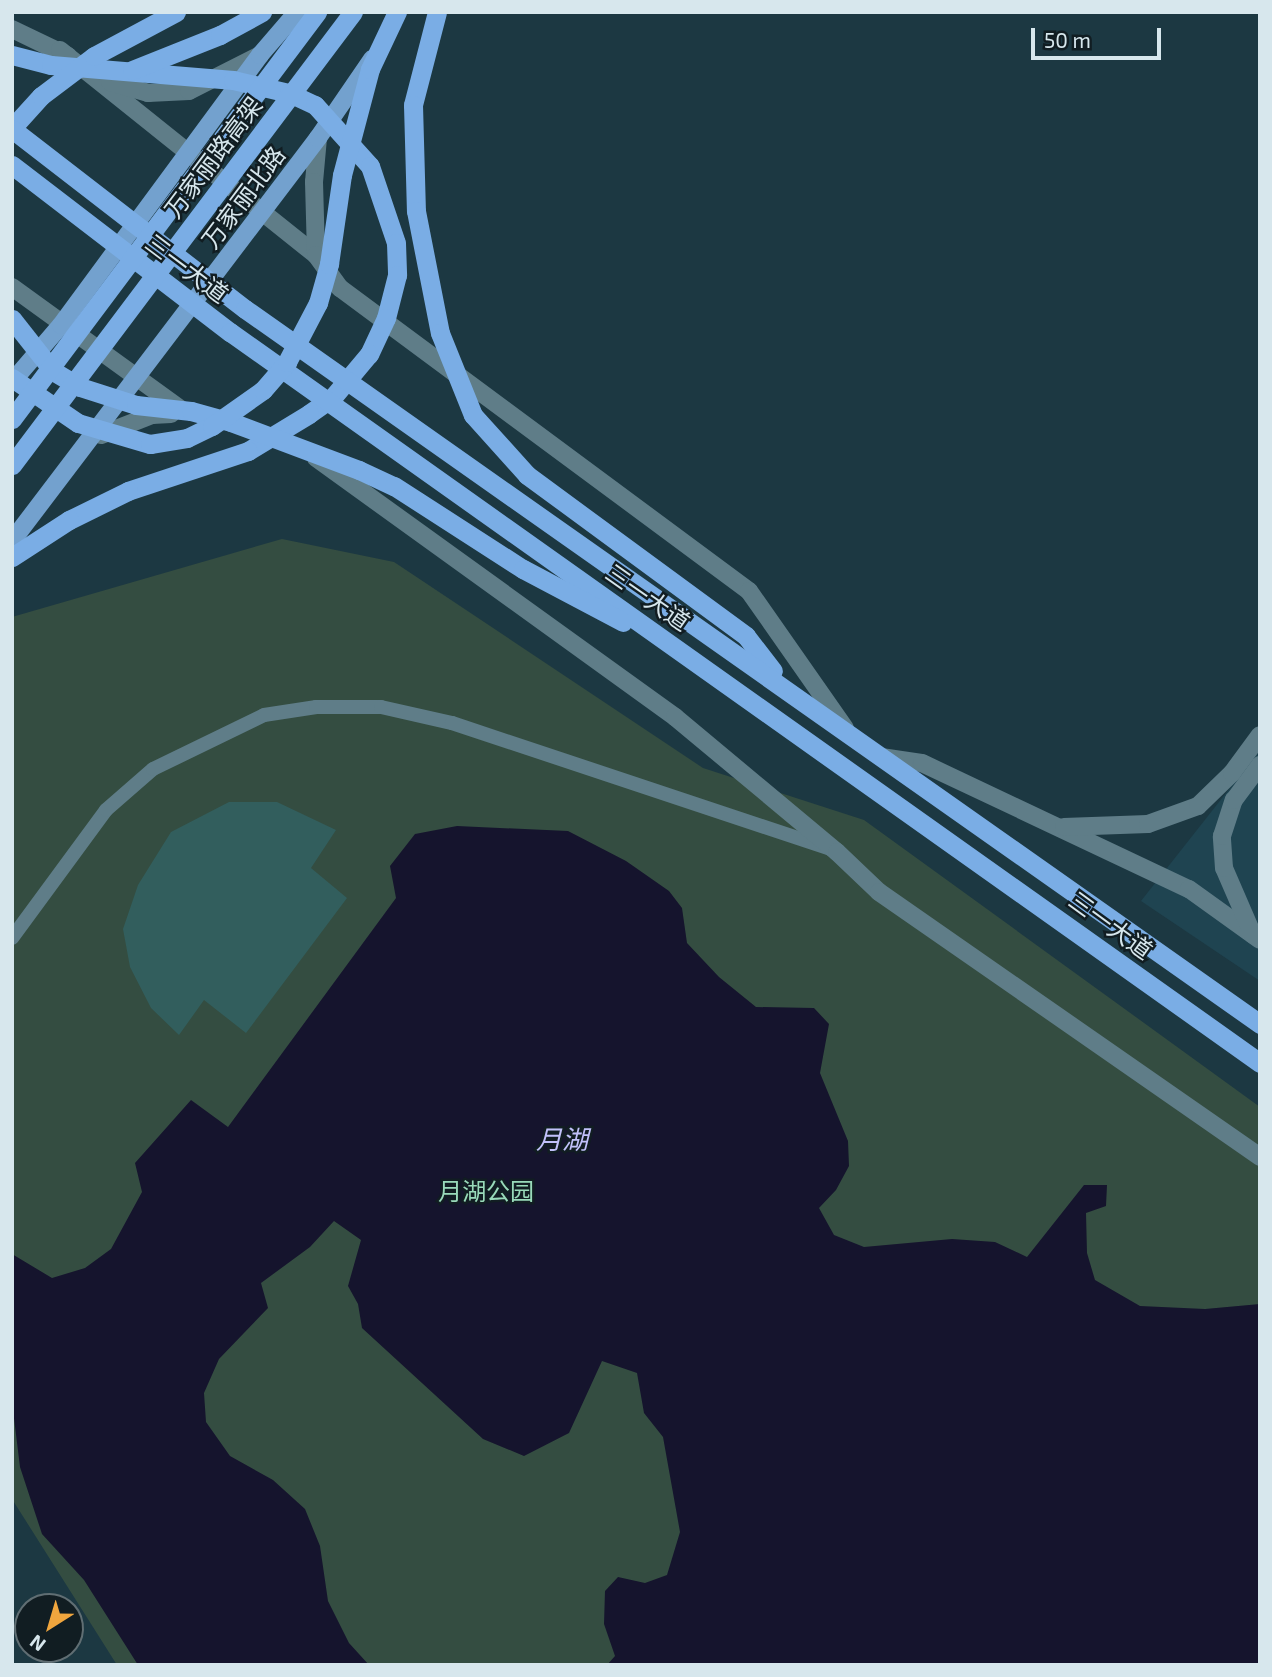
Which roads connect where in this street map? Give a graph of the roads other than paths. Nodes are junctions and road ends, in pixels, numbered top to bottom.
1 (176, 12) edge
2 (262, 12) edge
3 (297, 12) edge
4 (317, 12) edge
5 (353, 12) edge
6 (397, 12) edge
7 (407, 12) edge
8 (437, 12) edge
9 (12, 29) edge
10 (60, 50) junction
11 (12, 55) edge
12 (260, 55) junction
13 (128, 72) junction
14 (12, 129) edge
15 (318, 138) junction
16 (188, 151) junction
17 (12, 165) edge
18 (262, 211) junction
19 (316, 255) junction
20 (12, 287) edge
21 (12, 318) edge
22 (61, 325) junction
23 (136, 377) junction
24 (12, 380) edge
25 (186, 413) junction
26 (12, 419) edge
27 (88, 440) junction
28 (12, 465) edge
29 (12, 541) edge
30 (12, 557) edge
31 (700, 664) junction
32 (784, 686) junction
33 (845, 728) junction
34 (1260, 735) edge
35 (881, 757) junction
36 (1260, 765) edge
37 (1057, 827) junction
38 (837, 852) junction
39 (12, 937) edge
40 (1256, 937) edge
41 (1260, 1024) edge
42 (1260, 1063) edge
43 (1260, 1157) edge

1 - 14 highway
2 - 13 highway
3 - 12 main road
4 - 26 highway, 万家丽路高架
5 - 28 highway, 万家丽路高架
6 - 24 highway
7 - 15 main road, 万家丽北路
8 - 32 highway
9 - 10 main road
10 - 12 main road
10 - 16 main road
11 - 13 highway
12 - 16 main road
13 - 30 highway
14 - 32 highway, 三一大道
15 - 18 main road, 万家丽北路
15 - 19 main road
16 - 18 main road
16 - 22 main road
17 - 31 highway, 三一大道
18 - 19 main road
18 - 23 main road, 万家丽北路
19 - 33 main road
20 - 22 main road
21 - 31 highway
22 - 23 main road
22 - 24 main road
23 - 25 main road
23 - 27 main road, 万家丽北路
25 - 27 main road
25 - 38 main road
27 - 29 main road, 万家丽北路
31 - 42 highway, 三一大道
32 - 33 highway, 三一大道
33 - 35 highway, 三一大道
34 - 37 main road
35 - 37 main road
35 - 41 highway, 三一大道
36 - 40 main road
37 - 40 main road
38 - 39 street
38 - 43 main road

